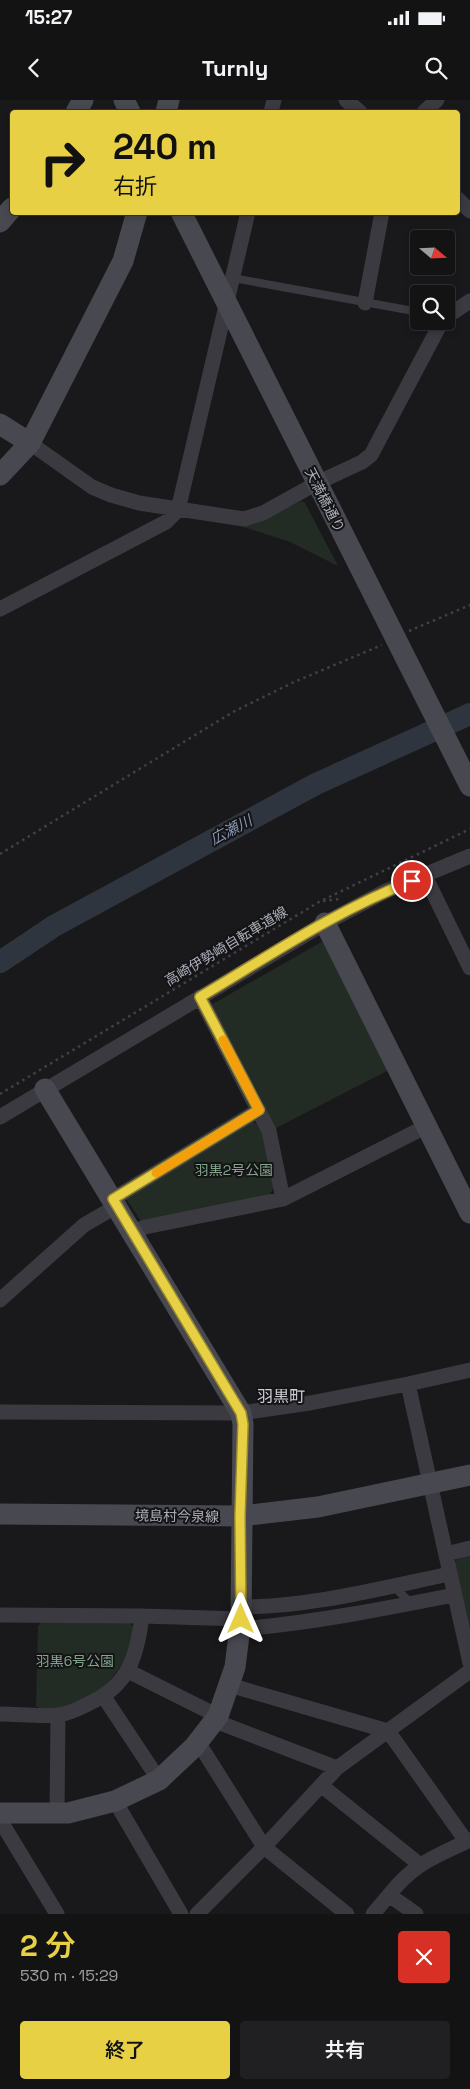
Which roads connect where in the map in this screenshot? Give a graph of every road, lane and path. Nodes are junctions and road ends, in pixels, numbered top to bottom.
1 (346, 100) edge
2 (437, 100) edge
3 (358, 110) edge
4 (426, 110) edge
5 (460, 202) edge
6 (10, 210) edge
7 (470, 211) edge
8 (136, 215) edge
9 (183, 215) edge
10 (247, 215) edge
11 (381, 215) edge
12 (0, 222) edge
13 (233, 278) junction
14 (470, 301) edge
15 (365, 302) junction
16 (227, 303) junction
17 (410, 310) edge
18 (455, 312) edge
19 (437, 330) edge
20 (0, 424) edge
21 (30, 443) junction
22 (0, 475) edge
23 (317, 483) junction
24 (178, 510) junction
25 (470, 605) edge
26 (0, 609) edge
27 (398, 639) junction
28 (470, 786) edge
29 (470, 829) edge
30 (0, 854) edge
31 (470, 856) edge
32 (425, 876) junction
33 (325, 923) junction
34 (470, 968) edge
35 (200, 997) junction
36 (46, 1089) junction
37 (0, 1094) edge
38 (259, 1110) junction
39 (0, 1117) edge
40 (425, 1127) junction
41 (283, 1199) junction
42 (115, 1203) junction
43 (470, 1213) edge
44 (132, 1232) junction
45 (0, 1300) edge
46 (470, 1370) edge
47 (408, 1384) junction
48 (0, 1412) edge
49 (241, 1413) junction
50 (470, 1475) edge
51 (432, 1483) junction
52 (0, 1514) edge
53 (240, 1516) junction
54 (470, 1548) edge
55 (446, 1554) junction
56 (450, 1574) junction
57 (394, 1586) junction
58 (454, 1595) junction
59 (411, 1604) junction
60 (332, 1608) junction
61 (294, 1614) junction
62 (0, 1615) edge
63 (142, 1616) junction
64 (240, 1618) junction
65 (470, 1663) edge
66 (128, 1671) junction
67 (470, 1671) edge
68 (229, 1685) junction
69 (104, 1697) junction
70 (0, 1714) edge
71 (58, 1715) junction
72 (218, 1716) junction
73 (388, 1731) junction
74 (198, 1742) junction
75 (337, 1768) junction
76 (159, 1780) junction
77 (322, 1786) junction
78 (115, 1802) junction
79 (0, 1813) edge
80 (57, 1813) junction
81 (0, 1820) edge
82 (468, 1841) edge
83 (264, 1847) junction
84 (419, 1864) junction
85 (390, 1895) junction
86 (57, 1914) edge
87 (180, 1914) edge
88 (197, 1914) edge
89 (347, 1914) edge
90 (373, 1914) edge
91 (416, 1914) edge

1 - 3 street
2 - 4 street
5 - 7 street
6 - 12 street
8 - 21 street
9 - 16 street, 天満橋通り
10 - 13 street
11 - 15 street
13 - 15 lane
13 - 16 street
14 - 18 street
15 - 17 lane
16 - 23 street, 天満橋通り
16 - 24 street
19 - 23 street
20 - 21 street
21 - 22 street
21 - 24 street
23 - 24 street
23 - 27 street, 天満橋通り
24 - 26 street
25 - 27 path
27 - 28 street, 天満橋通り
27 - 30 path
29 - 37 path, 高崎伊勢崎自転車道線
31 - 32 street
32 - 33 street
32 - 34 street
33 - 35 street
33 - 40 street
35 - 36 street
35 - 38 street
36 - 39 street
36 - 42 street
38 - 41 street
38 - 42 street
40 - 41 street
40 - 43 street
41 - 44 street
42 - 44 street
42 - 45 street
44 - 49 street
46 - 47 street
47 - 49 street
47 - 51 street
48 - 49 street
49 - 53 street
50 - 51 street, 境島村今泉線
51 - 53 street, 境島村今泉線
51 - 55 street
52 - 53 street, 境島村今泉線
53 - 64 street
54 - 55 street
55 - 56 street
56 - 57 street
56 - 58 street
57 - 59 lane
57 - 60 street
58 - 59 street
58 - 65 street
59 - 60 street
60 - 61 street
60 - 61 street
61 - 64 street
61 - 64 street
62 - 63 street
63 - 64 street
63 - 66 street
64 - 68 street
66 - 69 street
66 - 72 street
67 - 73 street
68 - 72 street
68 - 73 street
69 - 71 street
69 - 76 street
70 - 71 street
71 - 80 street
72 - 74 street
72 - 75 street
73 - 75 street
73 - 82 street
74 - 76 street
74 - 83 street
75 - 77 street
76 - 78 street
77 - 83 street
77 - 84 street
78 - 80 street
78 - 87 street
79 - 80 street
81 - 86 street
82 - 84 street
83 - 88 street
83 - 89 street
84 - 85 street
85 - 90 street
85 - 91 street

